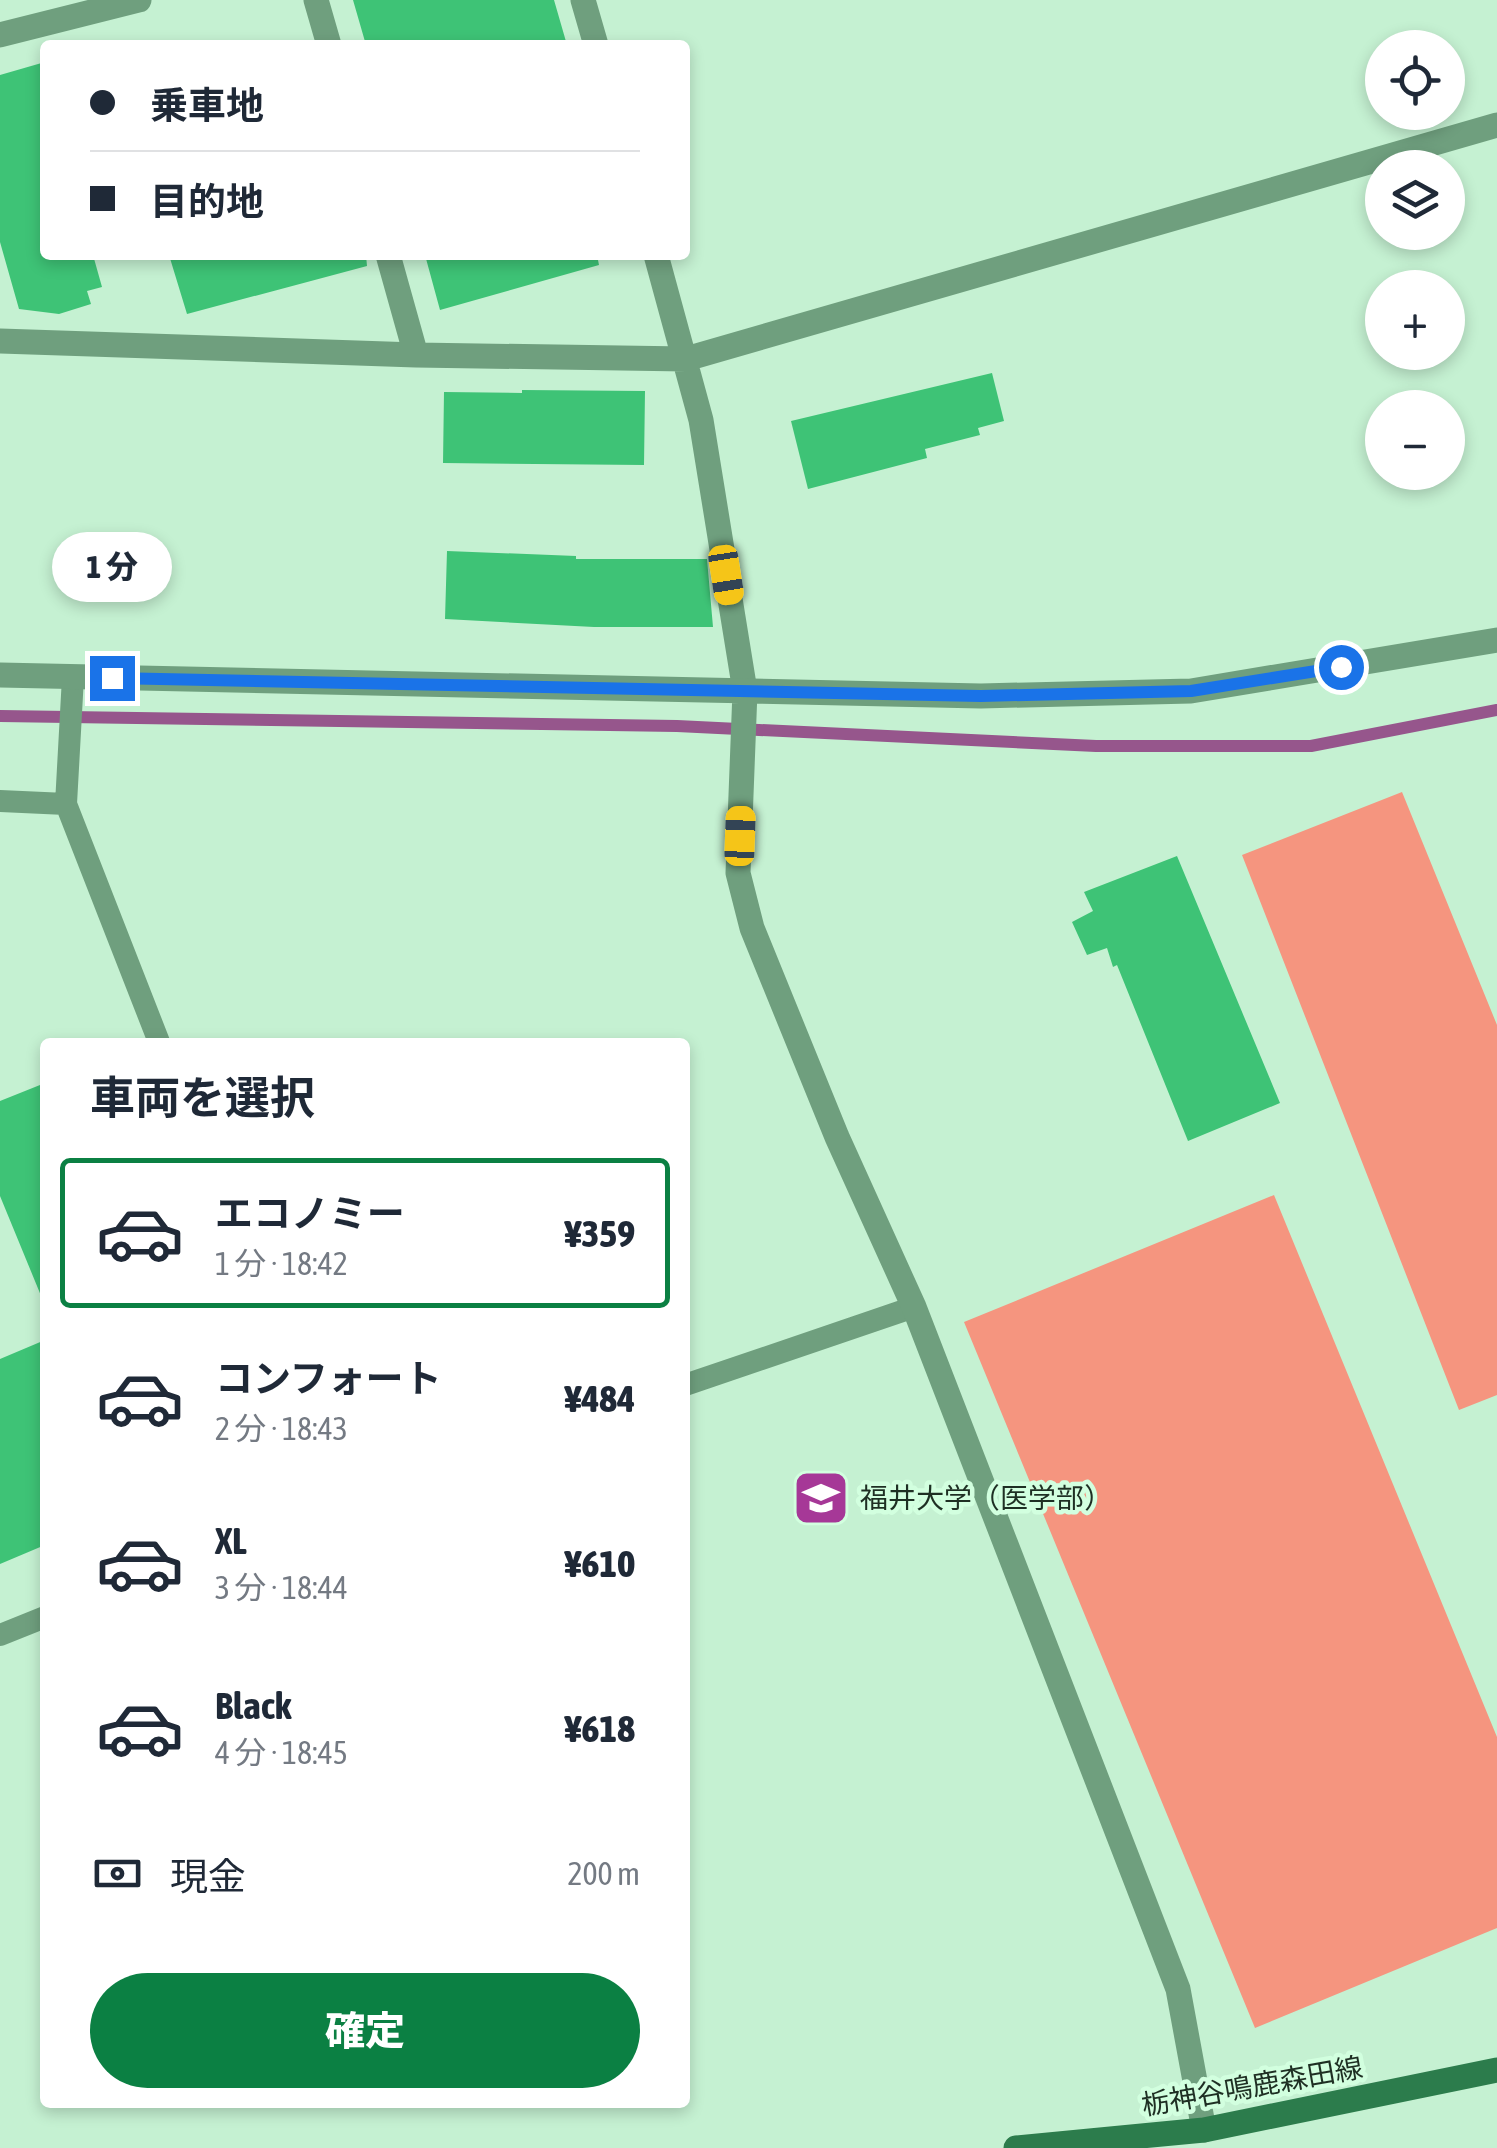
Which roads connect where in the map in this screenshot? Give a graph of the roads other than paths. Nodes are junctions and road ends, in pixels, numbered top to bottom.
1 (139, 0) edge
2 (316, 0) edge
3 (582, 0) edge
4 (0, 35) edge
5 (328, 40) edge
6 (594, 40) edge
7 (1497, 125) edge
8 (389, 260) edge
9 (657, 260) edge
10 (0, 341) edge
11 (416, 356) junction
12 (686, 359) junction
13 (1497, 640) edge
14 (0, 675) edge
15 (73, 678) junction
16 (746, 691) junction
17 (0, 801) edge
18 (66, 804) junction
19 (157, 1038) edge
20 (914, 1307) junction
21 (690, 1382) edge
22 (40, 1619) edge
23 (0, 1634) edge
24 (1497, 2070) edge
25 (1204, 2130) junction
26 (1016, 2148) edge

1 - 4 street
2 - 5 street
3 - 6 street
7 - 12 street
8 - 11 street
9 - 12 street
10 - 11 street
11 - 12 street
12 - 16 street
13 - 16 street
14 - 15 street
15 - 16 street
15 - 18 lane
16 - 20 street
17 - 18 lane
18 - 19 lane
20 - 21 lane
20 - 25 street
22 - 23 lane
24 - 25 main road, 栃神谷鳴鹿森田線
25 - 26 main road, 栃神谷鳴鹿森田線

